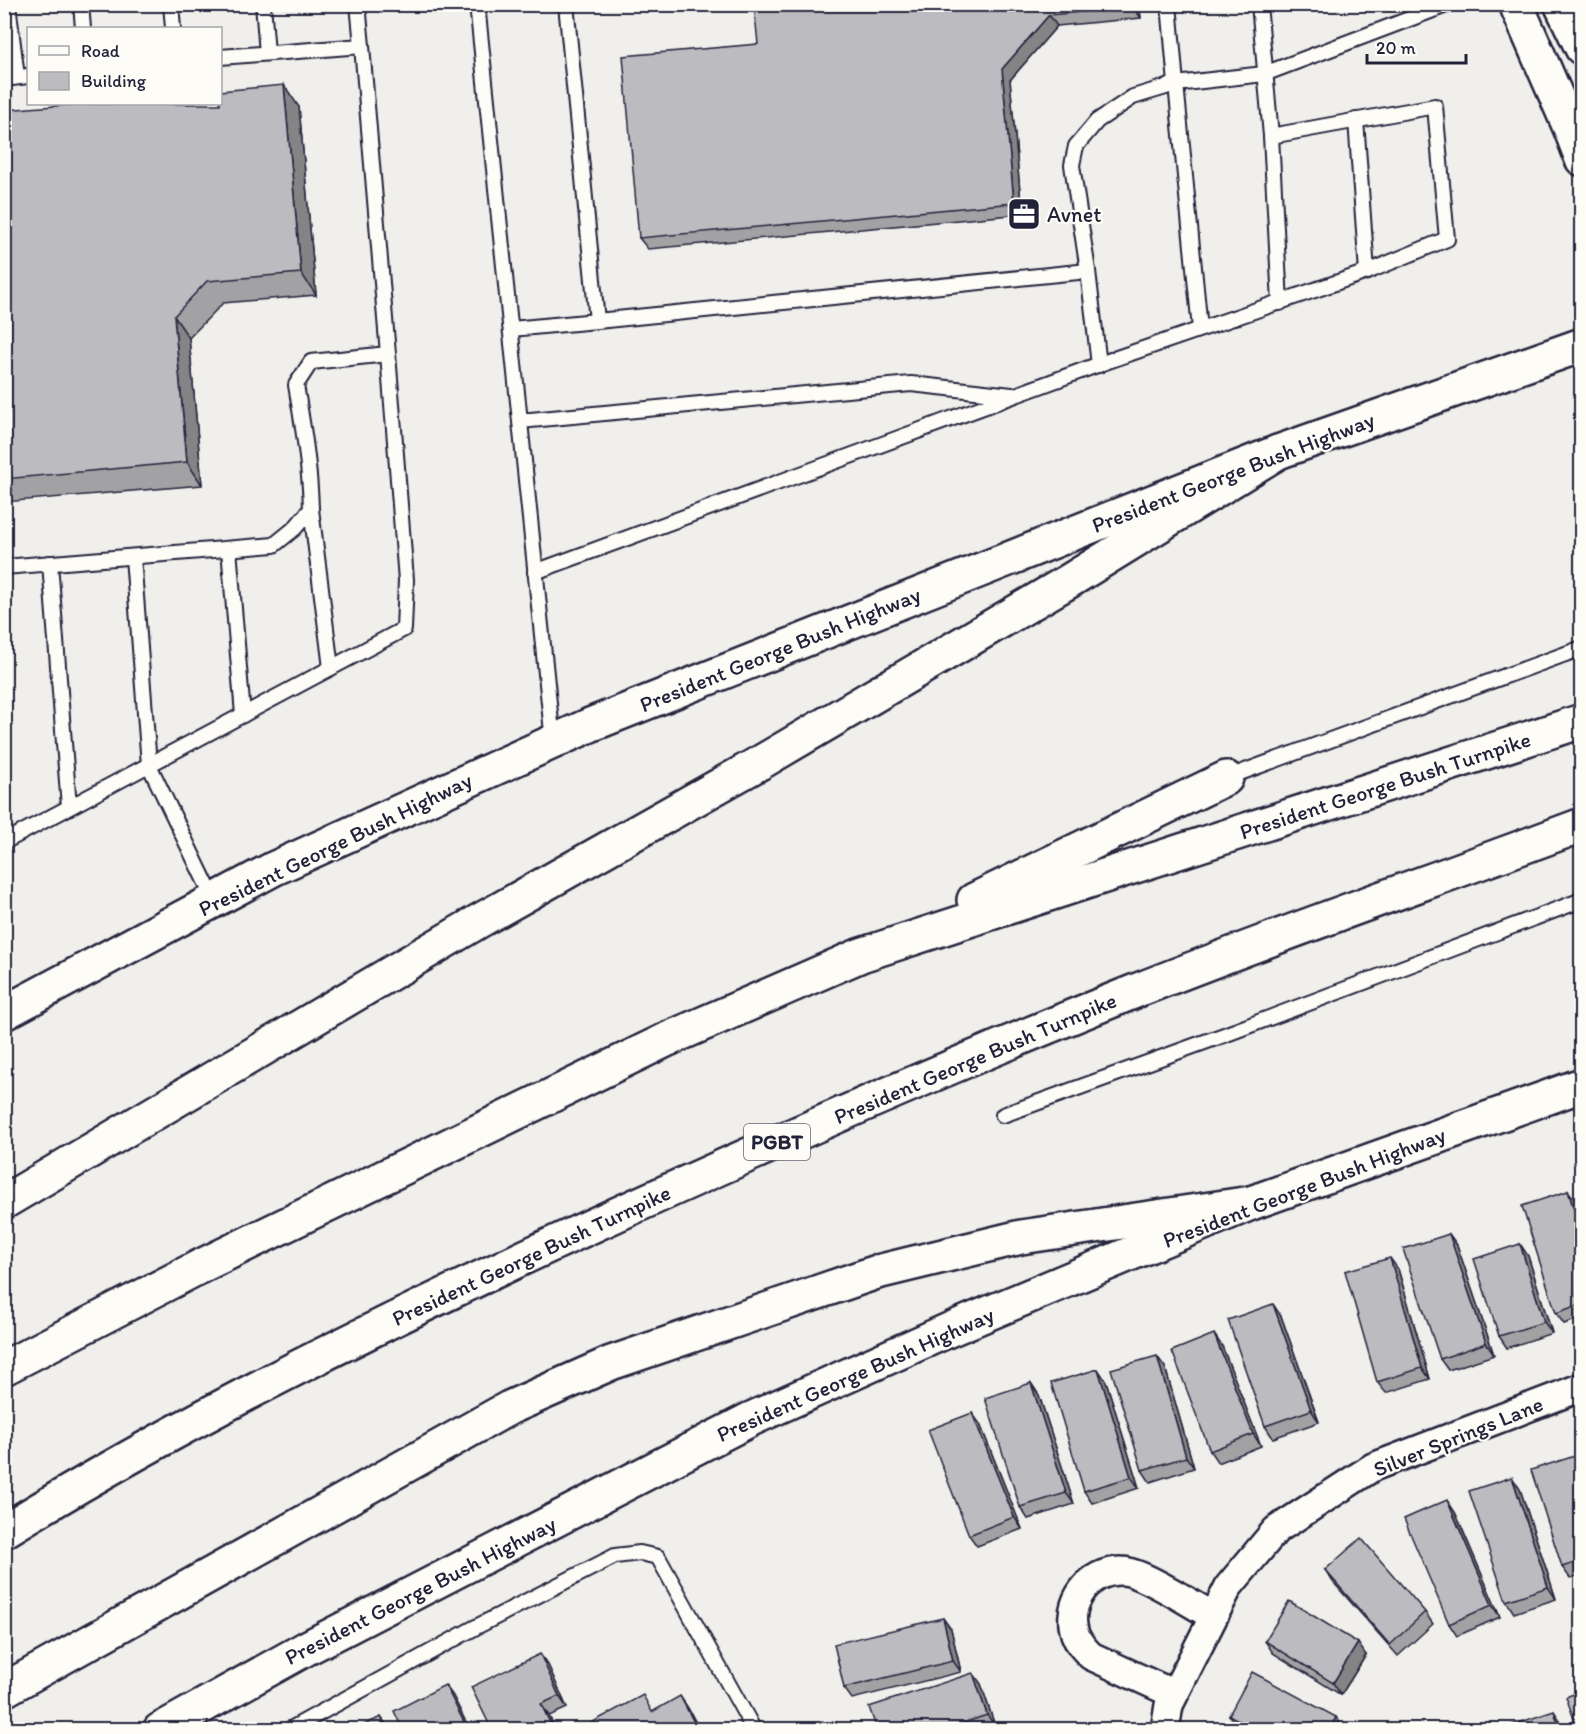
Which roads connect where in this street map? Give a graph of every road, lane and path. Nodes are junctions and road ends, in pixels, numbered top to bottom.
1 (8, 4) edge
2 (81, 4) edge
3 (171, 4) edge
4 (263, 4) edge
5 (358, 4) edge
6 (477, 4) edge
7 (566, 4) edge
8 (1169, 4) edge
9 (1259, 4) edge
10 (1449, 4) edge
11 (1516, 4) edge
12 (1562, 4) edge
13 (83, 27) edge
14 (173, 27) edge
15 (362, 46) junction
16 (1581, 48) edge
17 (267, 53) junction
18 (222, 57) edge
19 (1264, 74) junction
20 (17, 77) edge
21 (1176, 84) junction
22 (1356, 120) junction
23 (1271, 136) junction
24 (1581, 159) edge
25 (1088, 271) junction
26 (1367, 272) junction
27 (1280, 303) junction
28 (597, 321) junction
29 (511, 329) junction
30 (1200, 329) junction
31 (1581, 345) edge
32 (388, 354) junction
33 (1099, 365) junction
34 (1017, 395) junction
35 (520, 421) junction
36 (1278, 452) junction
37 (310, 509) junction
38 (229, 549) junction
39 (133, 557) junction
40 (50, 563) junction
41 (4, 567) edge
42 (535, 572) junction
43 (1581, 648) edge
44 (331, 668) junction
45 (243, 715) junction
46 (1581, 722) edge
47 (553, 742) junction
48 (149, 765) junction
49 (1226, 778) joint
50 (69, 807) junction
51 (1581, 825) edge
52 (4, 842) edge
53 (214, 900) junction
54 (1581, 900) edge
55 (861, 955) junction
56 (4, 1012) edge
57 (1581, 1085) edge
58 (1003, 1115) dead end
59 (4, 1202) edge
60 (1251, 1203) junction
61 (4, 1368) edge
62 (1581, 1387) edge
63 (4, 1531) edge
64 (1213, 1616) junction
65 (4, 1690) edge
66 (1174, 1694) junction
67 (160, 1730) edge
68 (289, 1730) edge
69 (754, 1730) edge
70 (1165, 1730) edge

1 - 20 lane
2 - 13 lane
3 - 14 lane
4 - 17 lane
5 - 15 lane
6 - 29 lane
7 - 28 lane
8 - 21 lane
9 - 19 lane
10 - 19 lane
11 - 24 main road
12 - 16 main road
15 - 17 lane
15 - 32 lane
17 - 18 lane
19 - 21 lane
19 - 23 lane
21 - 25 lane
21 - 30 lane
22 - 23 lane
22 - 26 lane
22 - 26 lane
23 - 27 lane
25 - 28 lane
25 - 33 lane
26 - 27 lane
27 - 30 lane
28 - 29 lane
29 - 35 lane
30 - 33 lane
31 - 36 main road, President George Bush Highway
32 - 37 lane
32 - 44 lane
33 - 34 lane
34 - 35 lane
34 - 42 lane
35 - 42 lane
36 - 47 main road, President George Bush Highway
36 - 59 main road
37 - 38 lane
37 - 44 lane
38 - 39 lane
38 - 45 lane
39 - 40 lane
39 - 48 lane
40 - 41 lane
40 - 50 lane
42 - 47 lane
43 - 49 lane
44 - 45 lane
45 - 48 lane
46 - 55 main road, President George Bush Turnpike
47 - 53 main road, President George Bush Highway
48 - 50 lane
48 - 53 lane
49 - 55 main road
50 - 52 lane
51 - 63 main road, President George Bush Turnpike / PGBT
53 - 56 main road, President George Bush Highway
54 - 58 lane
55 - 61 main road, President George Bush Turnpike
57 - 60 main road, President George Bush Highway
60 - 65 main road
60 - 67 main road, President George Bush Highway
62 - 64 street, Silver Springs Lane
64 - 66 street, Silver Springs Lane
64 - 66 street
66 - 70 street, Silver Springs Lane
68 - 69 lane

